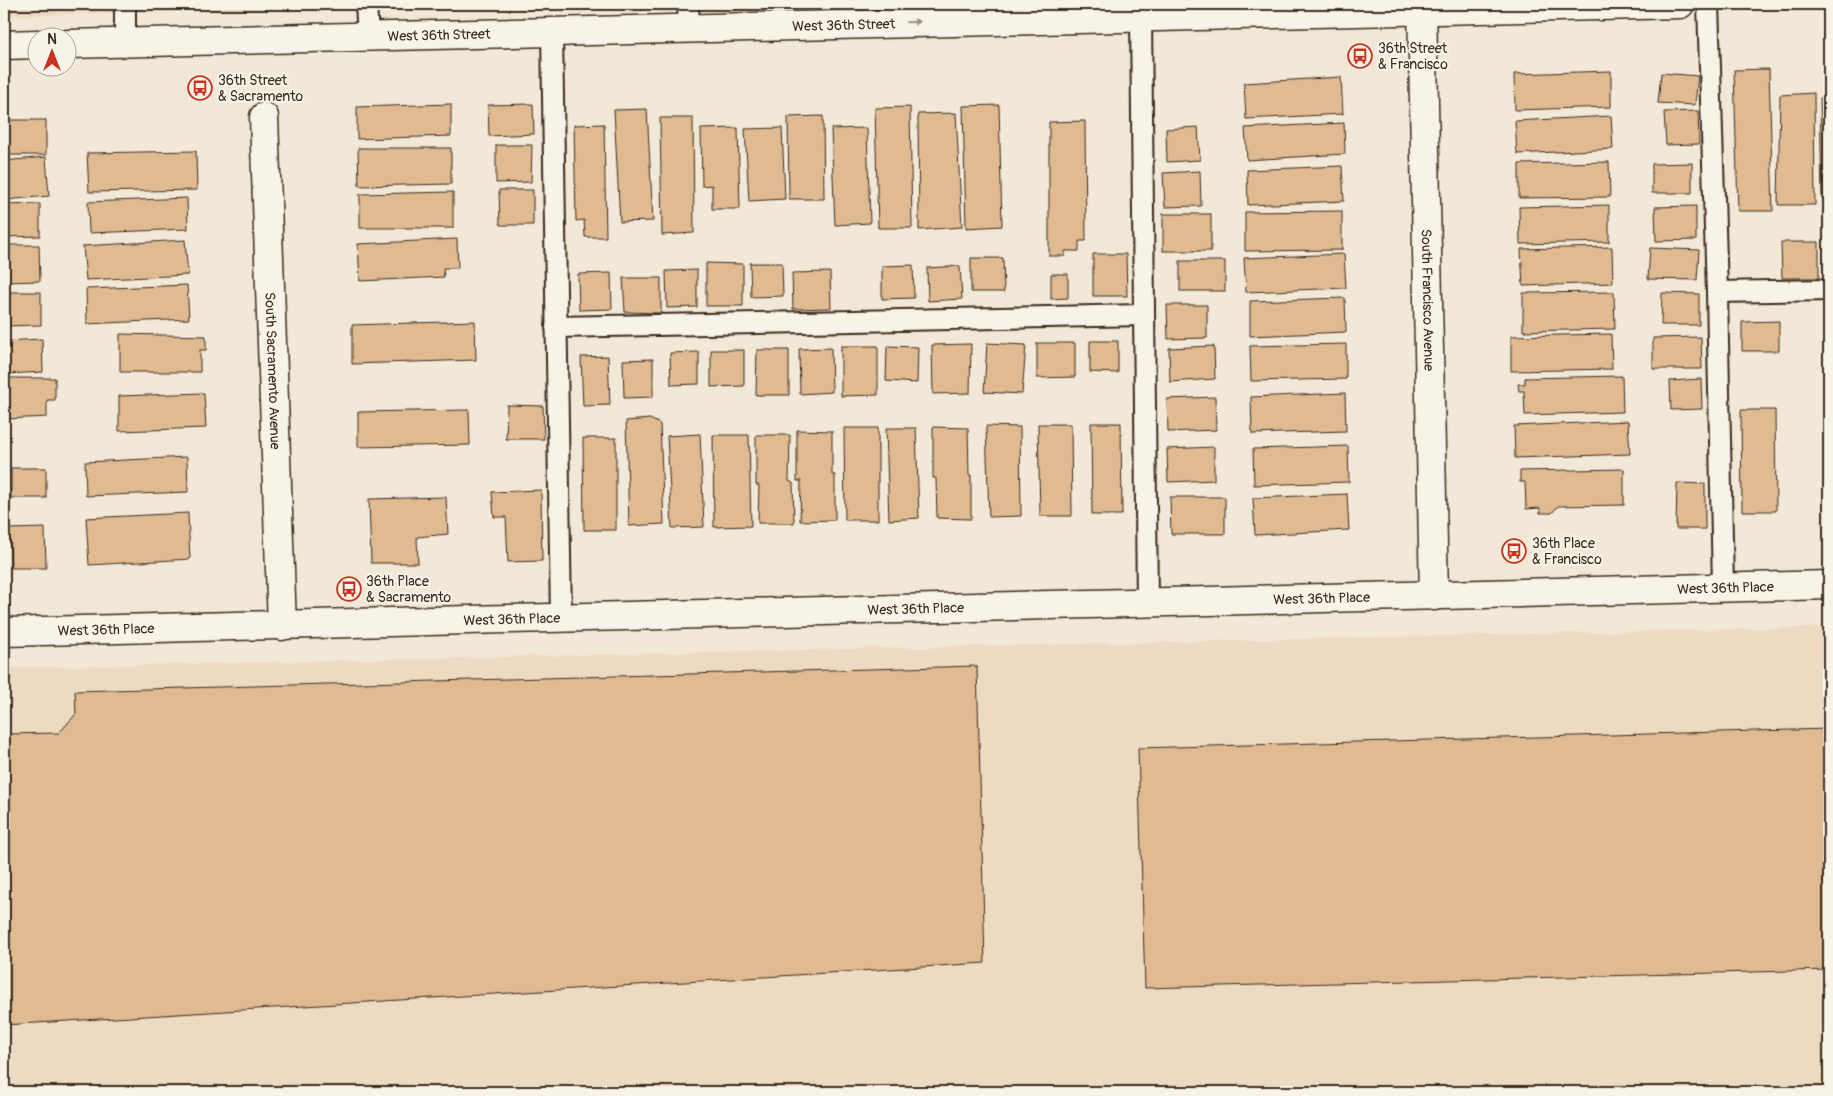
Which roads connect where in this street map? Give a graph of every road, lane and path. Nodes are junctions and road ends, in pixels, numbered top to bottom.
1 (125, 4) edge
2 (366, 4) edge
3 (1680, 4) edge
4 (1708, 4) edge
5 (1422, 7) edge
6 (847, 14) edge
7 (688, 16) edge
8 (1141, 16) junction
9 (552, 32) junction
10 (368, 36) junction
11 (125, 42) junction
12 (28, 44) edge
13 (78, 44) edge
14 (4, 45) edge
15 (264, 117) dead end
16 (1829, 290) edge
17 (1717, 292) junction
18 (1144, 315) junction
19 (556, 327) junction
20 (1829, 586) edge
21 (1723, 588) junction
22 (1434, 596) junction
23 (1147, 603) junction
24 (561, 618) junction
25 (282, 626) junction
26 (4, 632) edge

1 - 11 lane
2 - 10 lane
3 - 5 street, West 36th Street
4 - 17 lane
5 - 8 street, West 36th Street
5 - 22 street, South Francisco Avenue
6 - 7 street, West 36th Street
6 -> 8 street, West 36th Street
7 - 9 street, West 36th Street
8 - 18 lane
9 - 10 street, West 36th Street
9 - 19 lane
10 - 11 street, West 36th Street
11 - 13 street, West 36th Street
12 - 14 street
15 - 25 street, South Sacramento Avenue
16 - 17 lane
17 - 21 lane
18 - 19 lane
18 - 23 lane
19 - 24 lane
20 - 21 street, West 36th Place
21 - 22 street, West 36th Place
22 - 23 street, West 36th Place
23 - 24 street, West 36th Place
24 - 25 street, West 36th Place
25 - 26 street, West 36th Place

